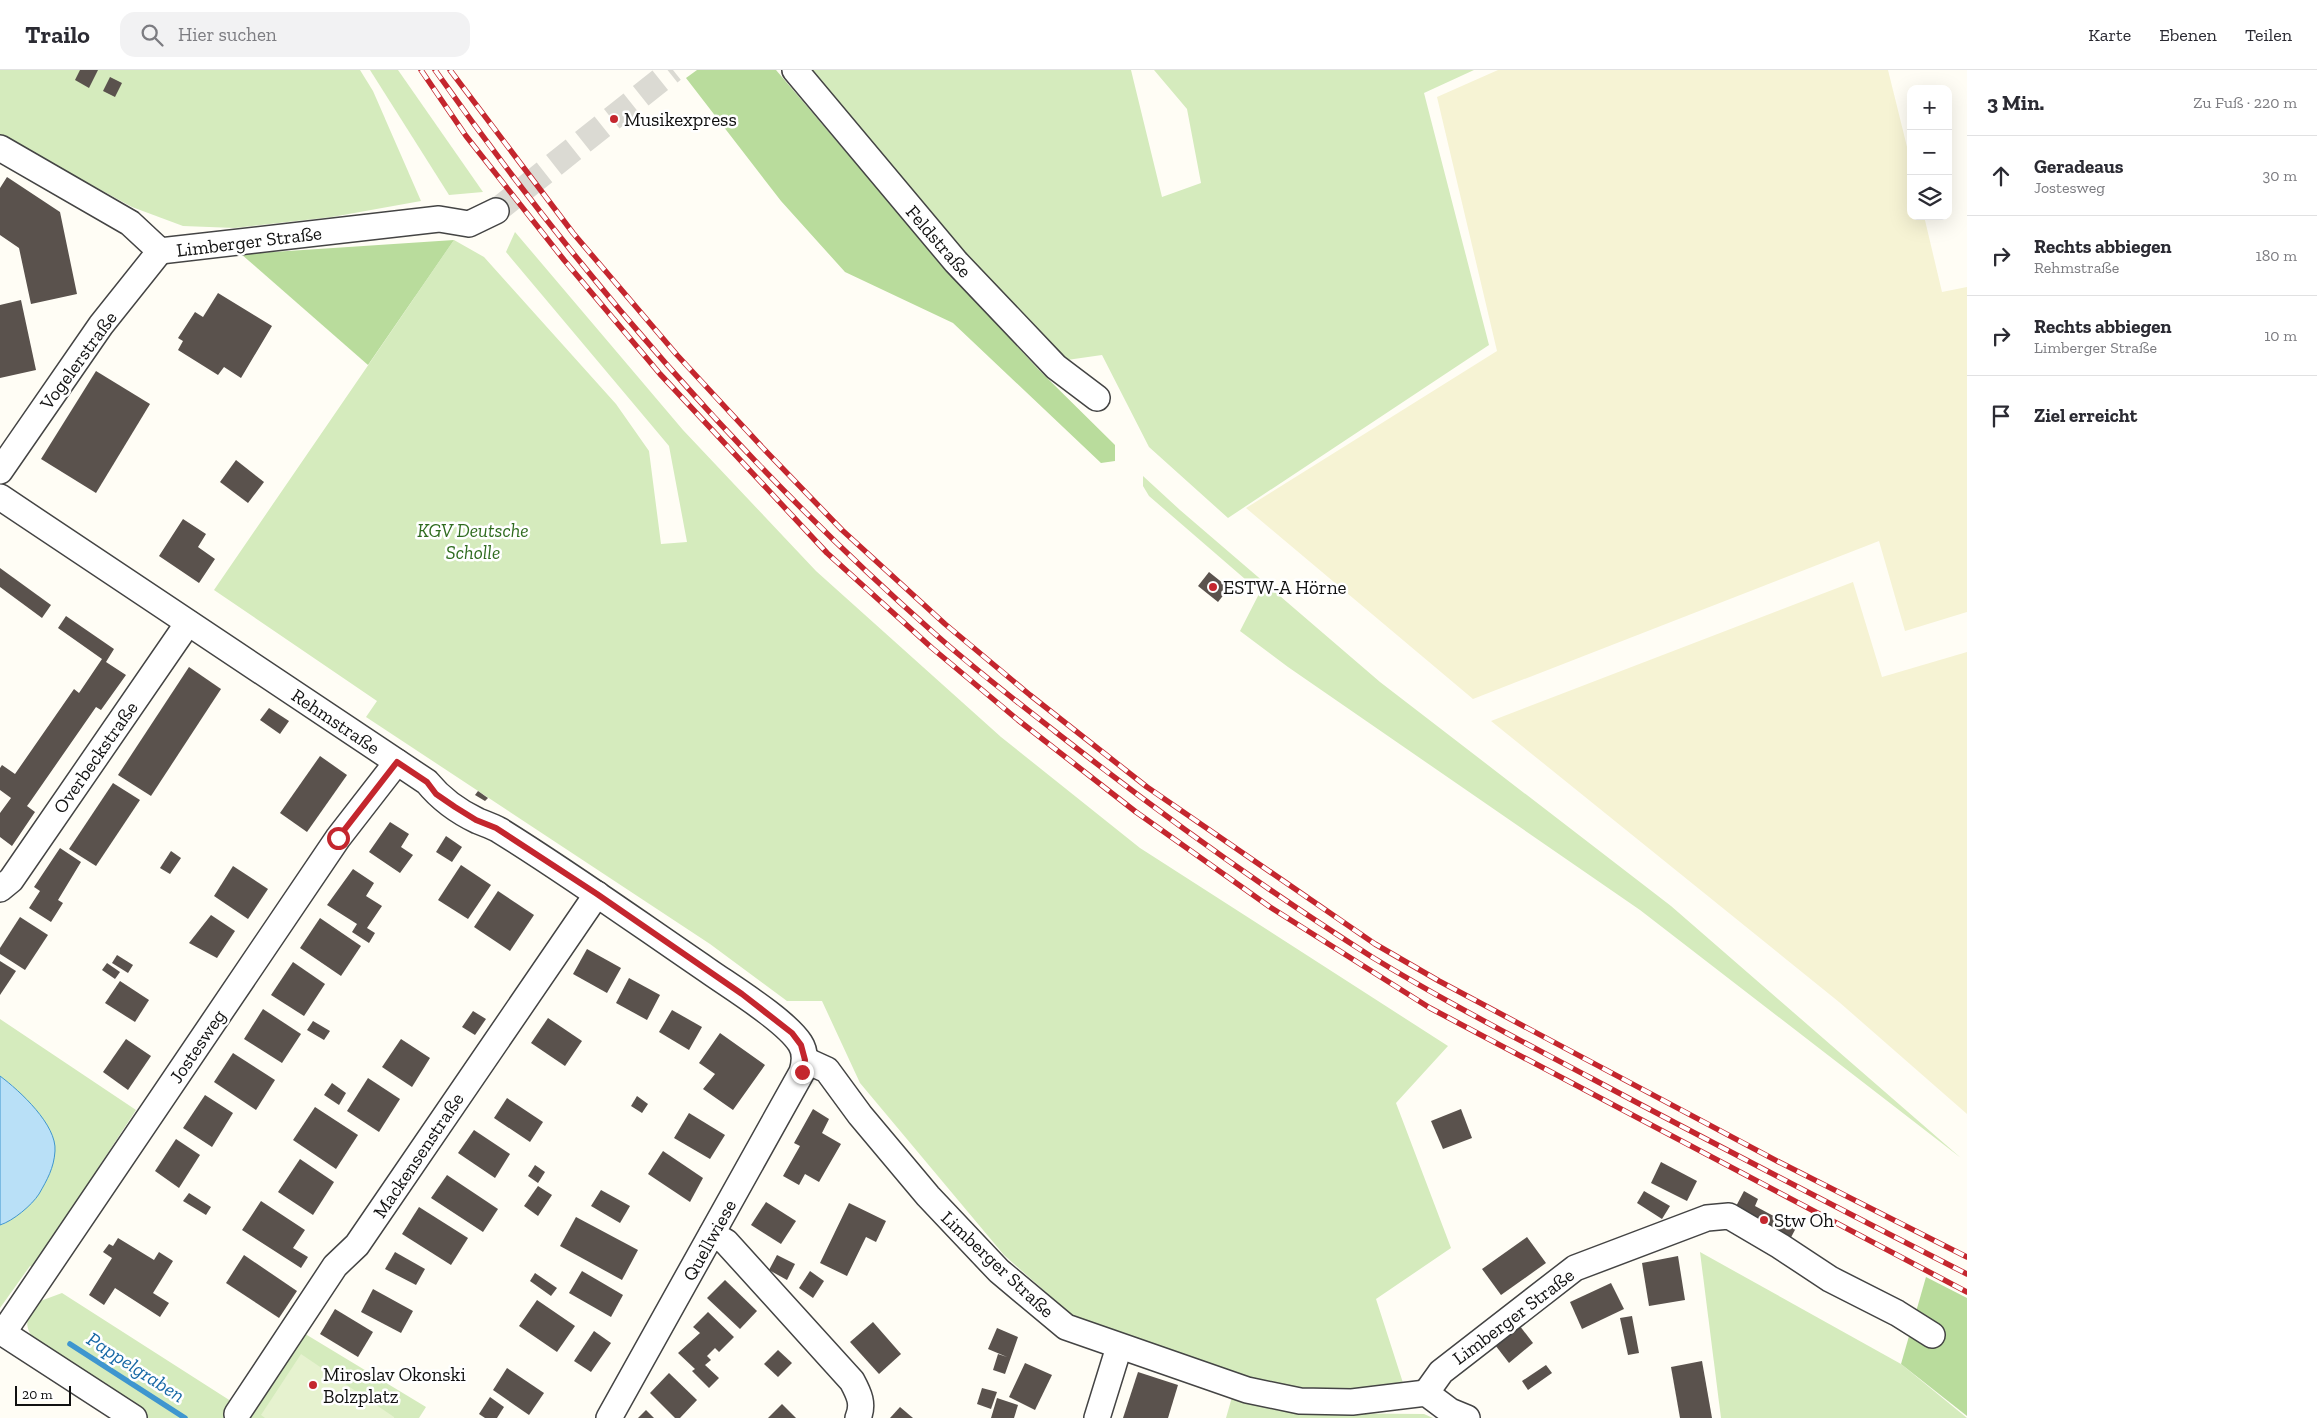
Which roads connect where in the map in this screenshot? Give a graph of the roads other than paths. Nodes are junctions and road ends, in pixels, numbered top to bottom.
1 (795, 70) edge
2 (0, 148) edge
3 (496, 211) tunnel mouth
4 (160, 251) junction
5 (1097, 398) dead end
6 (0, 471) edge
7 (0, 497) edge
8 (188, 623) junction
9 (397, 762) junction
10 (0, 889) edge
11 (597, 894) junction
12 (805, 1060) junction
13 (712, 1234) junction
14 (1, 1332) edge
15 (1932, 1335) dead end
16 (1119, 1347) junction
17 (1426, 1393) junction
18 (237, 1414) dead end
19 (134, 1418) edge
20 (609, 1418) edge
21 (858, 1418) edge
22 (1096, 1418) edge
23 (1467, 1418) edge

1 - 5 street, Feldstraße
2 - 4 street, Limberger Straße
3 - 4 street, Limberger Straße
4 - 6 street, Vogelerstraße
7 - 8 street, Rehmstraße
8 - 9 street, Rehmstraße
8 - 10 street, Overbeckstraße
9 - 11 street, Rehmstraße
9 - 14 street, Jostesweg
11 - 12 street, Rehmstraße
11 - 18 street, Mackensenstraße
12 - 13 street, Quellwiese
12 - 16 street, Limberger Straße
13 - 20 street, Quellwiese
13 - 21 street
14 - 19 street
15 - 17 street, Limberger Straße
16 - 17 street, Limberger Straße
16 - 22 street
17 - 23 street

